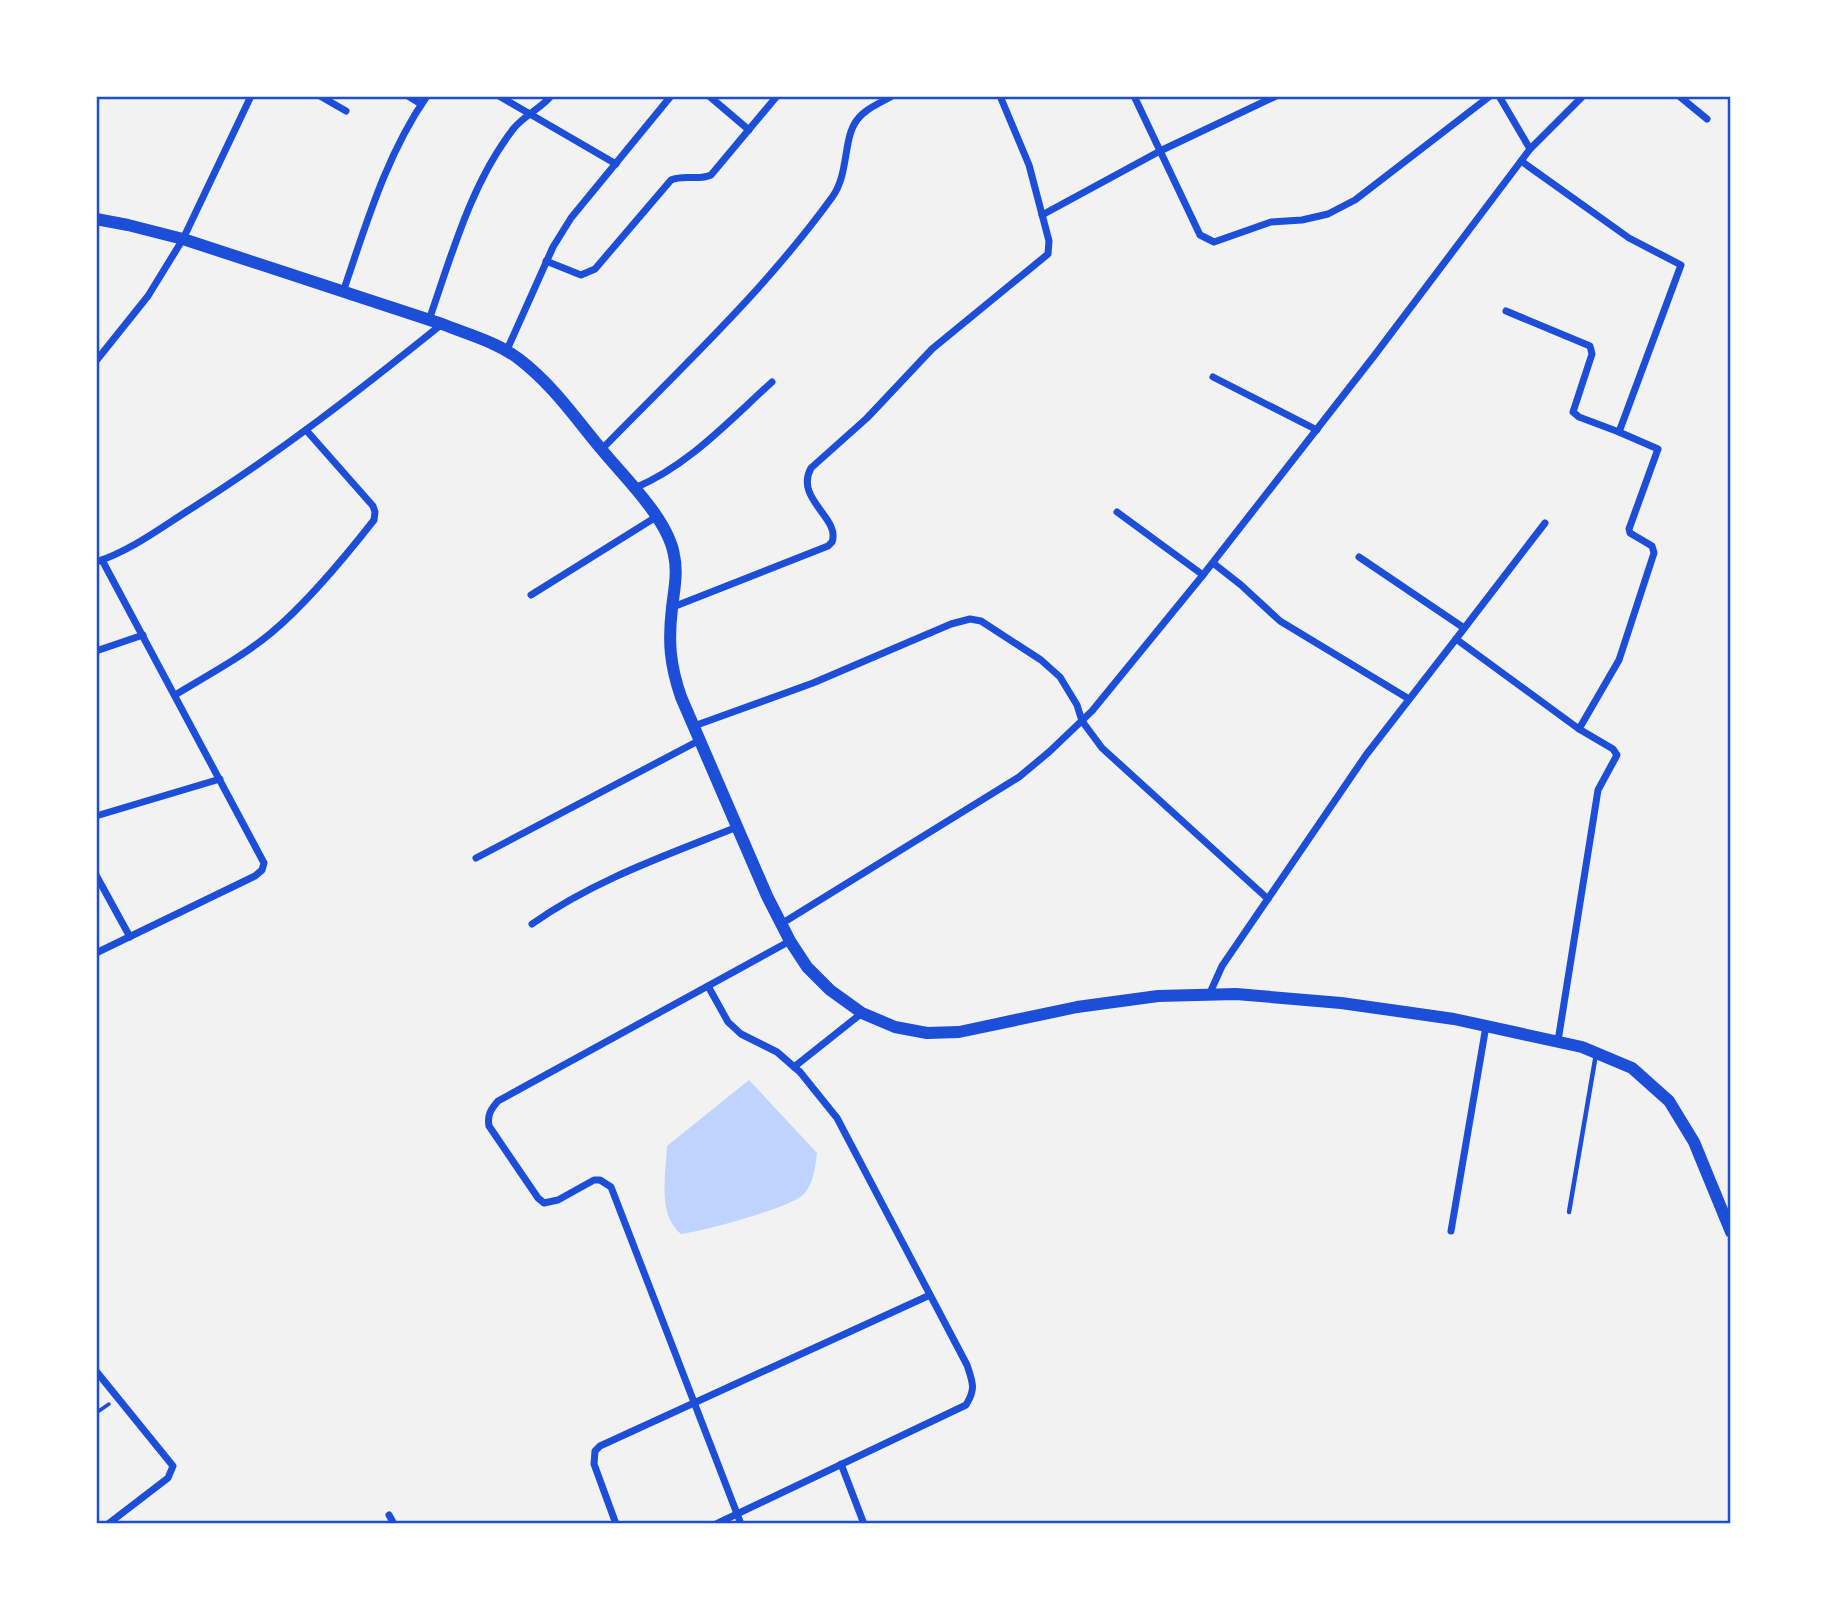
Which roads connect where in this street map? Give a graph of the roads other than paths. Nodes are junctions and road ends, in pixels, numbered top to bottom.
1 (251, 96) edge
2 (320, 96) edge
3 (408, 96) edge
4 (427, 96) edge
5 (499, 96) edge
6 (551, 96) edge
7 (671, 96) edge
8 (709, 96) edge
9 (777, 96) edge
10 (892, 96) edge
11 (1000, 96) edge
12 (1134, 96) edge
13 (1276, 96) edge
14 (1490, 96) edge
15 (1499, 96) edge
16 (1583, 96) edge
17 (1679, 96) edge
18 (421, 104) junction
19 (346, 111) dead end
20 (530, 114) junction
21 (1707, 119) dead end
22 (750, 130) junction
23 (1530, 149) junction
24 (1160, 151) junction
25 (1521, 161) junction
26 (616, 164) junction
27 (1042, 215) junction
28 (96, 219) edge
29 (183, 239) junction
30 (547, 261) junction
31 (343, 292) junction
32 (1506, 311) dead end
33 (435, 322) junction
34 (506, 352) junction
35 (96, 361) edge
36 (1213, 377) dead end
37 (772, 382) dead end
38 (306, 430) junction
39 (1317, 430) junction
40 (1619, 432) junction
41 (601, 449) junction
42 (634, 489) junction
43 (1117, 512) dead end
44 (656, 517) junction
45 (1545, 523) dead end
46 (1359, 557) dead end
47 (99, 561) edge
48 (1213, 563) junction
49 (1203, 575) junction
50 (531, 595) dead end
51 (672, 607) junction
52 (1464, 628) junction
53 (143, 635) junction
54 (1456, 639) junction
55 (96, 651) edge
56 (175, 695) junction
57 (1409, 699) junction
58 (1082, 721) junction
59 (694, 726) junction
60 (1579, 729) junction
61 (700, 740) junction
62 (220, 779) junction
63 (96, 816) edge
64 (737, 827) junction
65 (476, 858) dead end
66 (96, 875) edge
67 (1268, 899) junction
68 (532, 924) dead end
69 (780, 924) junction
70 (130, 937) junction
71 (790, 941) junction
72 (96, 953) edge
73 (708, 986) junction
74 (1209, 995) junction
75 (862, 1013) junction
76 (1486, 1026) junction
77 (1558, 1041) junction
78 (1596, 1053) junction
79 (794, 1067) junction
80 (1569, 1212) dead end
81 (1451, 1231) dead end
82 (1731, 1232) edge
83 (930, 1295) junction
84 (96, 1371) edge
85 (694, 1403) junction
86 (841, 1464) junction
87 (737, 1514) junction
88 (389, 1515) dead end
89 (108, 1524) edge
90 (394, 1524) edge
91 (616, 1524) edge
92 (716, 1524) edge
93 (741, 1524) edge
94 (864, 1524) edge

1 - 29 street
2 - 19 street
3 - 18 street
4 - 18 street
5 - 20 street
6 - 20 street
7 - 26 street
8 - 22 street
9 - 22 street
10 - 41 street
11 - 27 street
12 - 24 street
13 - 24 street
14 - 24 street
15 - 23 street
16 - 23 street
17 - 21 street
18 - 31 street
20 - 26 street
20 - 33 street
22 - 30 street
23 - 25 street
24 - 27 street
25 - 39 street
25 - 40 street
26 - 30 street
27 - 51 street
28 - 29 street
29 - 31 street
29 - 35 street
30 - 34 street
31 - 33 street
32 - 40 street
33 - 34 street
33 - 38 street
34 - 41 street
36 - 39 street
37 - 42 street
38 - 47 street
38 - 56 street
39 - 48 street
40 - 60 street
41 - 42 street
42 - 44 street
43 - 49 street
44 - 50 street
44 - 51 street
45 - 52 street
46 - 52 street
47 - 53 street
48 - 49 street
48 - 57 street
49 - 58 street
51 - 59 street
52 - 54 street
53 - 55 street
53 - 56 street
54 - 57 street
54 - 60 street
56 - 62 street
57 - 67 street
58 - 59 street
58 - 67 street
58 - 69 street
59 - 61 street
60 - 77 street
61 - 64 street
61 - 65 street
62 - 63 street
62 - 70 street
64 - 68 street
64 - 69 street
66 - 70 street
67 - 74 street
69 - 71 street
70 - 72 street
71 - 73 street
71 - 75 street
73 - 79 street
73 - 85 street
74 - 75 street
74 - 76 street
75 - 79 street
76 - 77 street
76 - 81 street
77 - 78 street
78 - 80 lane
78 - 82 street
79 - 83 street
83 - 85 street
83 - 86 street
84 - 89 street
85 - 87 street
85 - 91 street
86 - 87 street
86 - 94 street
87 - 92 street
87 - 93 street
88 - 90 street

